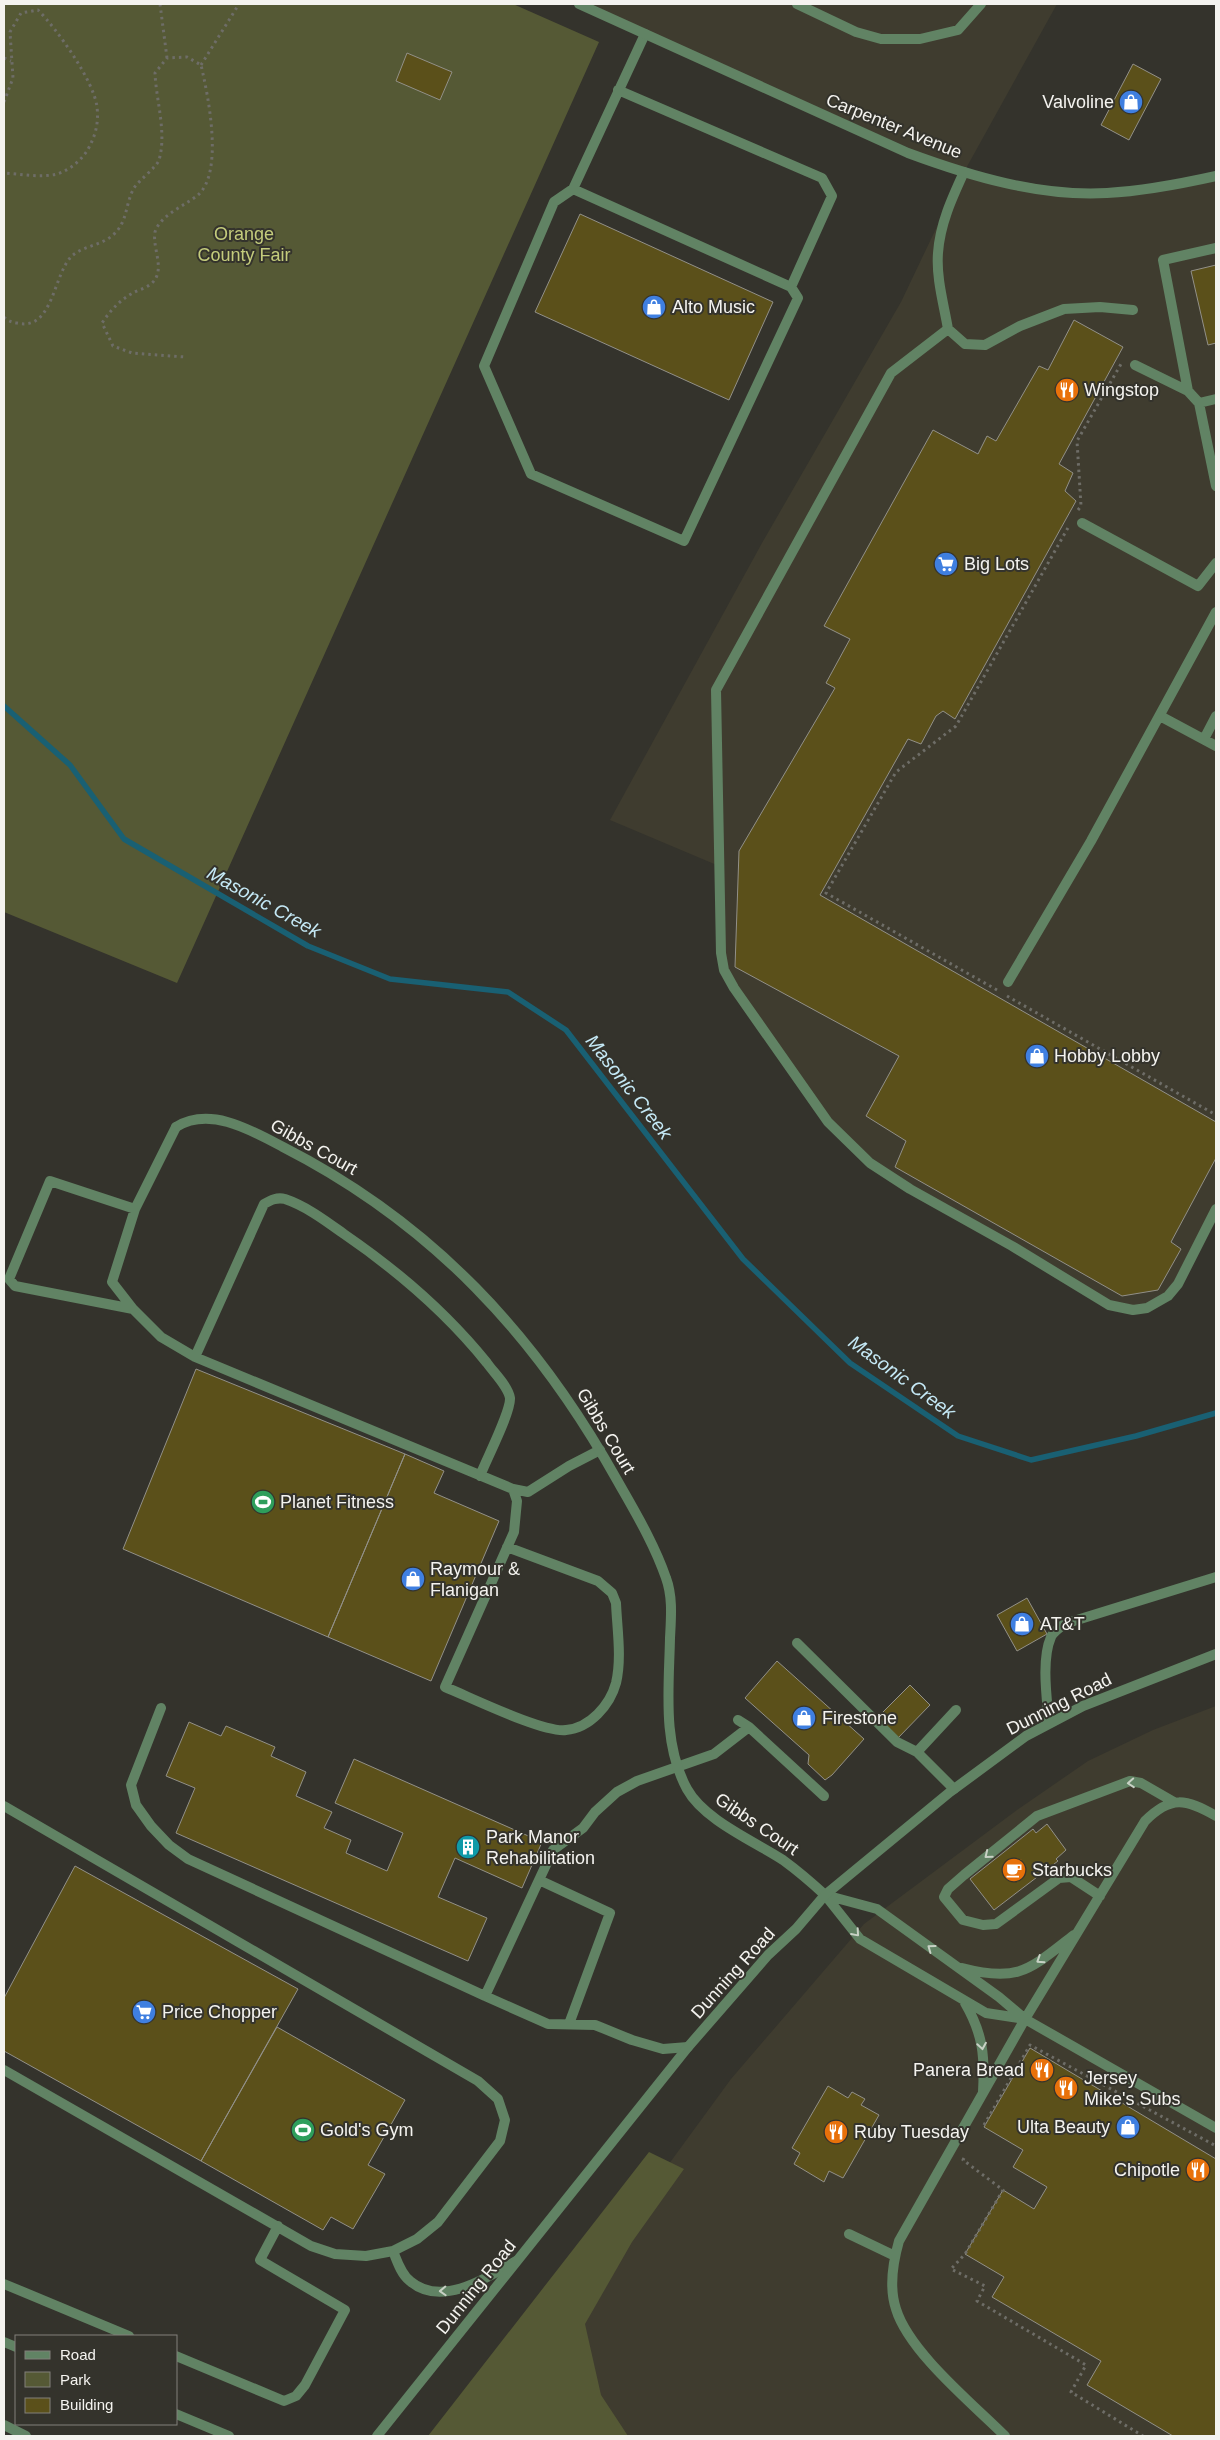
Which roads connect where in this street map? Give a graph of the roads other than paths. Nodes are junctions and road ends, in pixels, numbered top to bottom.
1 (579, 4) edge
2 (797, 4) edge
3 (981, 4) edge
4 (645, 34) junction
5 (618, 90) junction
6 (964, 172) junction
7 (1216, 176) edge
8 (573, 189) junction
9 (1216, 248) edge
10 (791, 287) junction
11 (1133, 310) dead end
12 (948, 330) junction
13 (1135, 365) dead end
14 (1188, 391) junction
15 (1216, 399) edge
16 (1199, 403) junction
17 (1216, 486) edge
18 (1079, 519) road end
19 (1216, 563) edge
20 (1216, 612) edge
21 (1212, 624) edge
22 (1160, 716) junction
23 (1216, 716) edge
24 (1204, 739) junction
25 (1216, 746) edge
26 (1008, 982) dead end
27 (135, 1209) junction
28 (1216, 1209) edge
29 (133, 1309) junction
30 (195, 1357) junction
31 (600, 1450) junction
32 (480, 1476) junction
33 (513, 1490) junction
34 (507, 1546) junction
35 (1216, 1577) edge
36 (797, 1643) dead end
37 (1216, 1654) edge
38 (161, 1708) dead end
39 (956, 1710) dead end
40 (738, 1720) dead end
41 (1048, 1723) junction
42 (749, 1727) junction
43 (917, 1752) junction
44 (678, 1767) junction
45 (954, 1789) junction
46 (824, 1796) dead end
47 (1174, 1802) junction
48 (4, 1806) edge
49 (1216, 1816) edge
50 (538, 1880) junction
51 (826, 1895) junction
52 (1100, 1896) junction
53 (1079, 1931) junction
54 (956, 1966) junction
55 (485, 1996) junction
56 (965, 2002) junction
57 (1025, 2019) junction
58 (569, 2024) junction
59 (688, 2047) junction
60 (4, 2070) edge
61 (983, 2094) junction
62 (1216, 2128) edge
63 (278, 2226) junction
64 (849, 2234) dead end
65 (393, 2251) junction
66 (894, 2256) junction
67 (519, 2260) junction
68 (4, 2284) edge
69 (127, 2335) edge
70 (178, 2357) edge
71 (178, 2415) edge
72 (4, 2426) edge
73 (26, 2436) edge
74 (229, 2436) edge
75 (376, 2436) edge
76 (1005, 2436) edge

1 - 4 street, Carpenter Avenue
2 - 3 street
4 - 5 street
4 - 6 street, Carpenter Avenue
5 - 8 street
5 - 10 street
6 - 7 street, Carpenter Avenue
6 - 12 street
8 - 10 street
8 - 10 street
9 - 14 street
11 - 12 street
12 - 28 street
13 - 14 street
14 - 16 street
15 - 16 street
16 - 17 street
18 - 19 street
20 - 21 street
21 - 22 street
22 - 24 street
22 - 26 street
23 - 24 street
24 - 25 street
27 - 29 street
27 - 29 street
27 - 31 street, Gibbs Court
29 - 30 street
30 - 32 street
30 - 32 street
31 - 33 street
31 - 44 street, Gibbs Court
32 - 33 street
33 - 34 street
34 - 34 street
35 - 41 street
36 - 43 street
37 - 41 street, Dunning Road
38 - 55 street
39 - 43 street
40 - 42 street
41 - 45 street, Dunning Road
42 - 44 street
42 - 46 street
43 - 45 street
44 - 50 street
44 - 51 street, Gibbs Court
45 - 51 street, Dunning Road
47 - 49 street
47 - 52 street
47 -> 52 street
48 - 65 street
50 - 55 street
50 - 58 street
54 -> 51 street
51 -> 56 street
51 - 59 street, Dunning Road
52 - 53 street
53 -> 54 street
53 - 57 street
54 - 57 street
55 - 58 street
56 - 57 street
56 -> 61 street
57 - 61 street
57 - 62 street
58 - 59 street
59 - 67 street, Dunning Road
60 - 63 street
61 - 66 street
63 - 65 street
63 - 70 street
64 - 66 street
67 -> 65 street
66 - 76 street
67 - 75 street, Dunning Road
68 - 69 street
71 - 74 street
72 - 73 street

